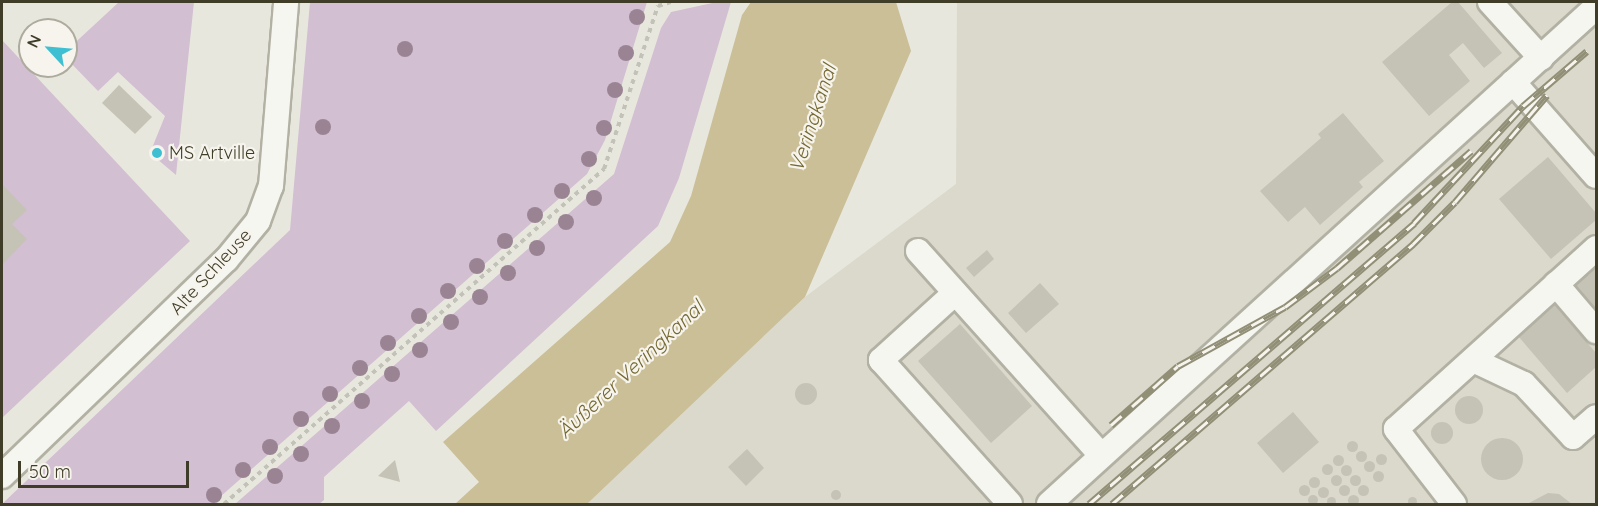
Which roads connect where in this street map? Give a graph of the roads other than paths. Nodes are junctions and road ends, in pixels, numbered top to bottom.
1 (286, 2) edge
2 (1490, 2) edge
3 (1596, 7) edge
4 (1540, 58) junction
5 (1514, 82) junction
6 (1596, 176) edge
7 (1596, 248) edge
8 (918, 251) dead end
9 (1556, 284) junction
10 (955, 293) junction
11 (1596, 331) edge
12 (1473, 360) junction
13 (1596, 417) edge
14 (1102, 456) junction
15 (2, 476) edge
16 (1010, 504) edge
17 (1049, 504) edge
18 (1454, 504) edge

1 - 15 street, Alte Schleuse
2 - 4 street
3 - 4 street
4 - 5 street
5 - 6 street
5 - 14 street
7 - 9 street
8 - 10 street
9 - 11 street
9 - 12 street
10 - 14 street
10 - 16 street
12 - 13 street
12 - 18 street
14 - 17 street

